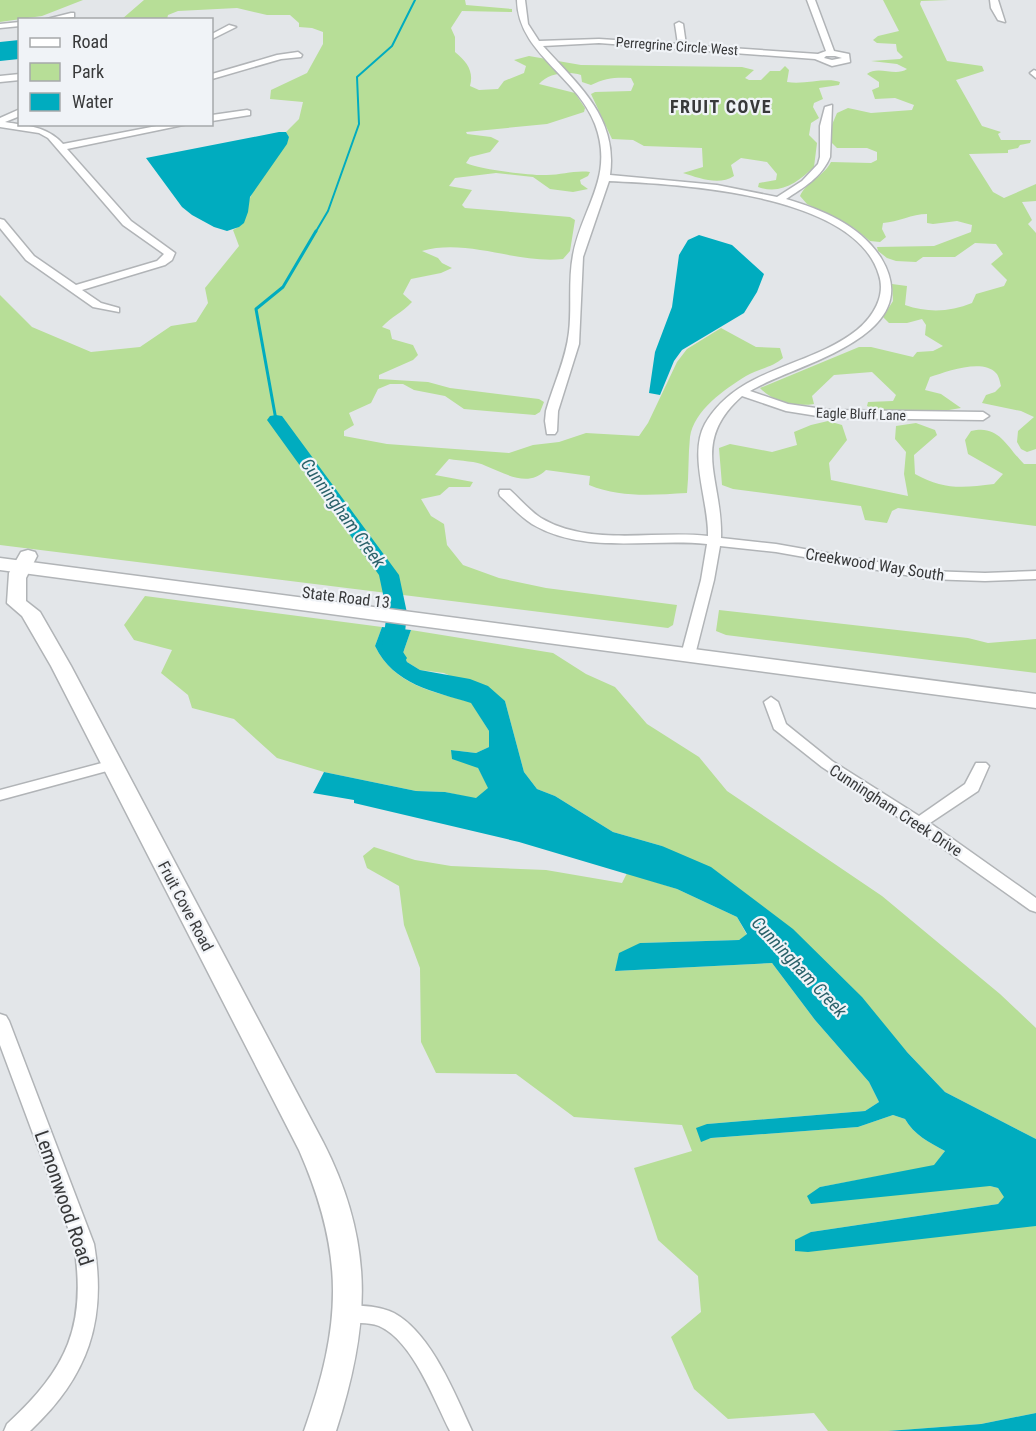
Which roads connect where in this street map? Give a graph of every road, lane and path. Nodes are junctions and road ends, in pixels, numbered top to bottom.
1 (521, 0) edge
2 (811, 0) edge
3 (994, 0) edge
4 (71, 15) dead end
5 (57, 18) edge
6 (1002, 20) dead end
7 (18, 24) edge
8 (679, 24) dead end
9 (0, 26) edge
10 (232, 27) dead end
11 (213, 36) edge
12 (536, 44) junction
13 (682, 47) junction
14 (831, 53) junction
15 (298, 55) dead end
16 (819, 57) junction
17 (18, 77) edge
18 (213, 78) edge
19 (0, 79) edge
20 (829, 107) dead end
21 (18, 113) edge
22 (247, 113) dead end
23 (213, 118) edge
24 (0, 123) edge
25 (173, 126) edge
26 (61, 147) junction
27 (605, 178) junction
28 (778, 200) junction
29 (0, 222) edge
30 (74, 289) junction
31 (115, 310) dead end
32 (741, 392) junction
33 (983, 416) dead end
34 (551, 431) dead end
35 (505, 494) dead end
36 (715, 541) junction
37 (0, 552) edge
38 (25, 563) edge
39 (1036, 575) edge
40 (690, 649) junction
41 (1036, 687) edge
42 (1036, 701) edge
43 (771, 702) dead end
44 (113, 765) junction
45 (981, 766) dead end
46 (0, 795) edge
47 (919, 823) junction
48 (1036, 906) edge
49 (0, 1021) edge
50 (349, 1314) junction
51 (15, 1431) edge
52 (320, 1431) edge
53 (461, 1431) edge

1 - 12 street
2 - 14 street
3 - 6 street
4 - 5 street
7 - 9 street
8 - 13 street
10 - 11 street
12 - 13 street, Perregrine Circle West
12 - 27 street
13 - 16 street, Perregrine Circle West
14 - 16 street, Perregrine Circle West
14 - 16 street, Perregrine Circle West
15 - 18 street
17 - 19 street
20 - 28 street
21 - 24 street
22 - 23 street
24 - 26 street
25 - 26 street
26 - 30 street
27 - 28 street
27 - 34 street
28 - 32 street
29 - 30 street
30 - 31 street
32 - 33 street, Eagle Bluff Lane
32 - 36 street
35 - 36 street, Creekwood Way South
36 - 39 street, Creekwood Way South
36 - 40 street
37 - 38 main road, State Road 13
38 - 40 main road, State Road 13
38 - 44 street, Fruit Cove Road
40 - 41 main road
40 - 42 main road
43 - 47 street, Cunningham Creek Drive
44 - 46 street
44 - 50 street, Fruit Cove Road
45 - 47 street
47 - 48 street, Cunningham Creek Drive
49 - 51 street, Lemonwood Road
50 - 52 street, Fruit Cove Road
50 - 53 street

